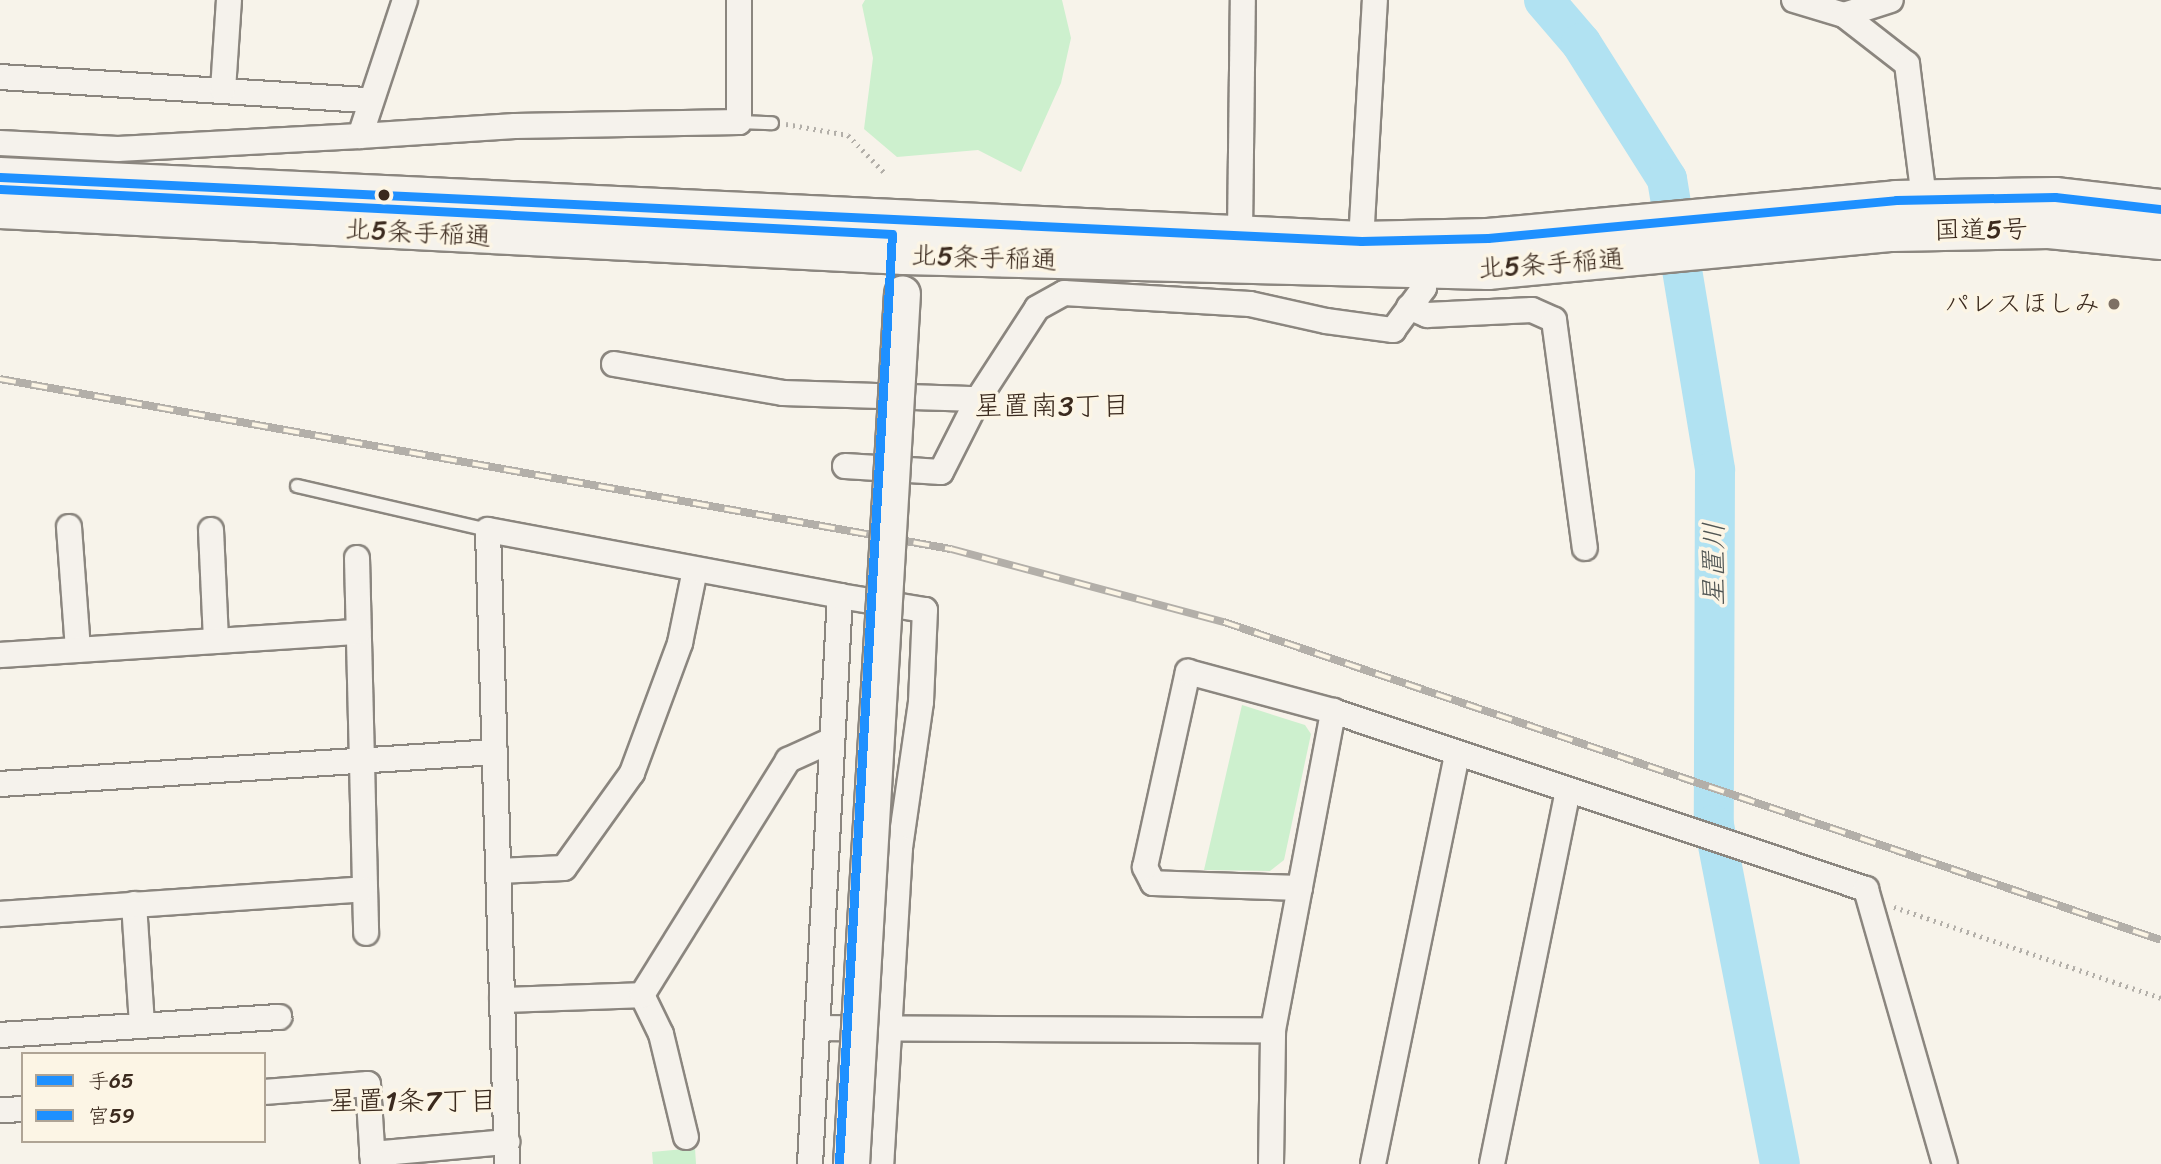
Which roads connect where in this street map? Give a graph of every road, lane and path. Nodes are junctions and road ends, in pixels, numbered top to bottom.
1 (229, 0) edge
2 (405, 0) edge
3 (739, 0) edge
4 (1243, 0) edge
5 (1375, 0) edge
6 (1794, 0) edge
7 (1891, 0) edge
8 (1844, 15) junction
9 (0, 77) edge
10 (223, 90) junction
11 (370, 100) junction
12 (739, 122) junction
13 (772, 123) joint
14 (360, 136) junction
15 (0, 143) edge
16 (884, 172) dead end
17 (0, 177) edge
18 (1924, 199) junction
19 (0, 208) edge
20 (2161, 209) edge
21 (1802, 224) junction
22 (1240, 233) junction
23 (2161, 240) edge
24 (1361, 241) junction
25 (1419, 255) junction
26 (902, 293) dead end
27 (1409, 307) junction
28 (614, 364) dead end
29 (978, 399) junction
30 (845, 466) dead end
31 (297, 486) dead end
32 (69, 527) dead end
33 (211, 530) dead end
34 (488, 530) junction
35 (1585, 548) dead end
36 (357, 558) dead end
37 (695, 570) junction
38 (840, 596) junction
39 (358, 632) junction
40 (216, 641) junction
41 (78, 650) junction
42 (0, 655) edge
43 (1333, 712) junction
44 (832, 740) junction
45 (495, 752) junction
46 (1457, 753) junction
47 (361, 760) junction
48 (0, 784) edge
49 (1568, 790) junction
50 (498, 871) junction
51 (1300, 888) junction
52 (363, 889) junction
53 (1868, 898) junction
54 (134, 904) junction
55 (0, 914) edge
56 (366, 933) dead end
57 (642, 995) junction
58 (2161, 998) edge
59 (502, 1000) junction
60 (279, 1017) dead end
61 (142, 1026) junction
62 (817, 1028) junction
63 (890, 1028) junction
64 (1273, 1030) junction
65 (0, 1035) edge
66 (266, 1092) edge
67 (21, 1109) edge
68 (0, 1110) edge
69 (686, 1137) dead end
70 (507, 1153) edge
71 (373, 1159) edge
72 (810, 1164) edge
73 (851, 1164) edge
74 (881, 1164) edge
75 (1271, 1164) edge
76 (1373, 1164) edge
77 (1492, 1164) edge
78 (1944, 1164) edge

1 - 10 street
2 - 11 street
3 - 12 street
4 - 22 street
5 - 24 street
6 - 8 street
7 - 8 street
8 - 18 street
9 - 10 street
10 - 11 street
11 - 14 street
12 - 13 lane
12 - 14 street
13 - 16 path
14 - 15 street
17 - 22 highway, 北5条手稲通
18 - 20 highway, 国道5号
18 - 21 highway, 国道5号
19 - 25 highway, 北5条手稲通
21 - 23 highway, 国道5号
21 - 25 highway, 北5条手稲通
22 - 24 highway, 北5条手稲通
24 - 25 highway, 北5条手稲通
25 - 27 street
26 - 73 street, bridge
27 - 29 street
27 - 35 street
28 - 29 street
29 - 30 street
31 - 34 lane
32 - 41 street
33 - 40 street
34 - 37 street
34 - 45 street
36 - 39 street
37 - 38 street
37 - 50 street
38 - 44 street
38 - 63 street
39 - 40 street
39 - 47 street
40 - 41 street
41 - 42 street
43 - 46 street
43 - 51 street
43 - 51 street
44 - 57 street
44 - 62 street
45 - 47 street
45 - 50 street
46 - 49 street
46 - 76 street
47 - 48 street
47 - 52 street
49 - 53 street
49 - 77 street
50 - 59 street
51 - 64 street
52 - 54 street
52 - 56 street
53 - 58 path
53 - 78 street
54 - 55 street
54 - 61 street
57 - 59 street
57 - 69 street
59 - 70 street
60 - 61 street
61 - 65 street
62 - 63 street
62 - 72 street
63 - 64 street
63 - 74 street
64 - 75 street
66 - 71 street
67 - 68 street
70 - 71 street

